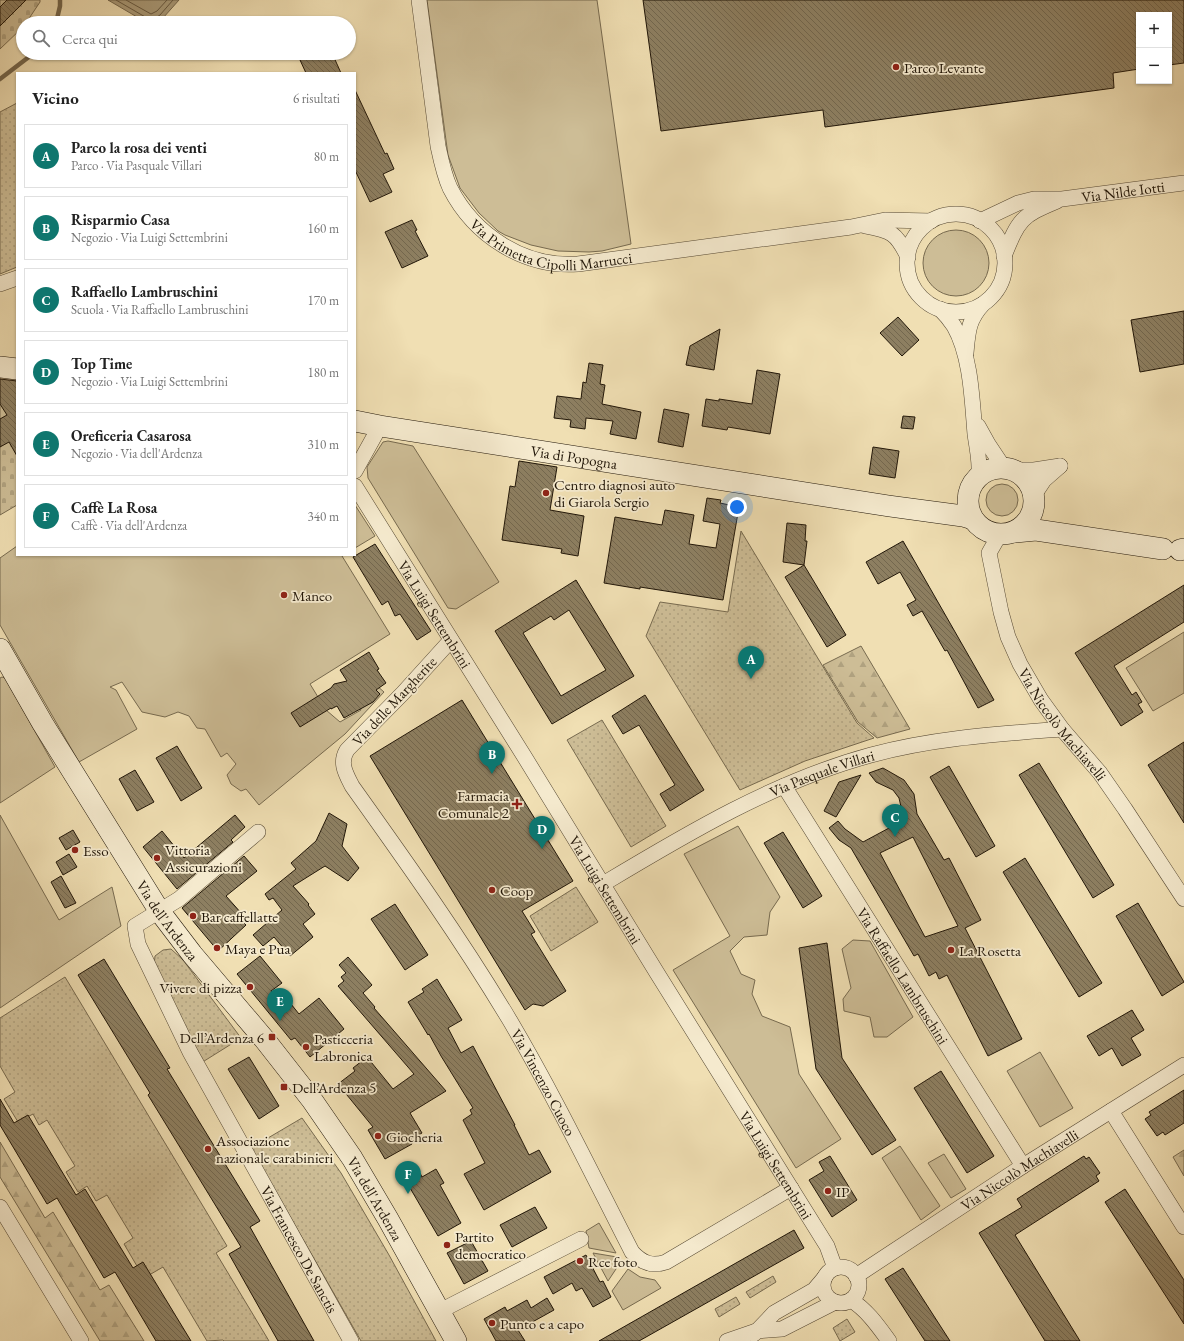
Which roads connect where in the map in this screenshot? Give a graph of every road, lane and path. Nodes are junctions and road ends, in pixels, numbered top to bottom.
1 (419, 0) edge
2 (1184, 183) edge
3 (1062, 199) junction
4 (931, 221) junction
5 (980, 221) junction
6 (860, 226) junction
7 (1004, 256) junction
8 (908, 257) junction
9 (16, 278) edge
10 (0, 284) edge
11 (984, 303) junction
12 (940, 309) junction
13 (966, 356) junction
14 (0, 367) edge
15 (16, 369) edge
16 (974, 418) junction
17 (356, 420) edge
18 (380, 426) junction
19 (1009, 469) junction
20 (356, 470) edge
21 (975, 481) junction
22 (357, 489) edge
23 (1034, 501) junction
24 (936, 512) junction
25 (973, 519) junction
26 (1009, 533) junction
27 (1069, 534) junction
28 (1178, 549) edge
29 (451, 640) junction
30 (0, 649) edge
31 (1062, 729) junction
32 (344, 765) joint
33 (784, 786) junction
34 (258, 832) dead end
35 (603, 884) junction
36 (1184, 899) edge
37 (160, 912) junction
38 (1184, 1066) edge
39 (1111, 1112) junction
40 (1023, 1166) junction
41 (791, 1188) junction
42 (0, 1207) edge
43 (1184, 1227) edge
44 (581, 1239) dead end
45 (830, 1273) junction
46 (856, 1276) junction
47 (851, 1300) junction
48 (835, 1302) junction
49 (440, 1311) junction
50 (753, 1336) edge
51 (81, 1341) edge
52 (351, 1341) edge
53 (456, 1341) edge
54 (727, 1341) edge
55 (889, 1341) edge

1 - 6 street, Via Primetta Cipolli Marrucci
2 - 3 street, Via Nilde Iotti
3 - 5 street, Via Nilde Iotti
3 - 7 street, Via Nilde Iotti
4 - 5 street
4 - 6 street, Via Primetta Cipolli Marrucci
4 - 8 street
5 - 7 street
6 - 8 street, Via Primetta Cipolli Marrucci
7 - 11 street
8 - 12 street
9 - 10 street
11 - 12 street
11 - 13 street
12 - 13 street
13 - 16 street
14 - 15 main road
16 - 19 street
16 - 21 street
17 - 18 main road, Via di Popogna
18 - 20 street, Via Luigi Settembrini
18 - 24 main road, Via di Popogna
19 - 21 main road
19 - 23 main road
19 - 23 street
21 - 24 main road
21 - 25 main road
22 - 29 street, Via Luigi Settembrini
23 - 26 main road
23 - 27 main road
24 - 25 main road, Via di Popogna
25 - 26 main road
26 - 27 main road
26 - 31 street, Via Niccolò Machiavelli
27 - 28 main road
29 - 32 street, Via delle Margherite
29 - 35 street, Via Luigi Settembrini
30 - 37 main road, Via dell'Ardenza
31 - 33 street, Via Pasquale Villari
31 - 36 street, Via Niccolò Machiavelli
32 - 41 street, Via Vincenzo Cuoco
33 - 35 street, Via Pasquale Villari
33 - 40 street, Via Raffaello Lambruschini
34 - 37 street
35 - 41 street, Via Luigi Settembrini
37 - 49 main road, Via dell'Ardenza
37 - 52 street, Via Francesco De Sanctis
38 - 39 street, Via Niccolò Machiavelli
39 - 40 street, Via Niccolò Machiavelli
39 - 43 street
40 - 46 street, Via Niccolò Machiavelli
41 - 45 street, Via Luigi Settembrini
42 - 51 street
44 - 49 street
45 - 46 street
45 - 48 street
45 - 50 street
46 - 47 street
47 - 48 street
47 - 55 street
48 - 50 street
49 - 53 main road, Via dell'Ardenza
50 - 54 street

